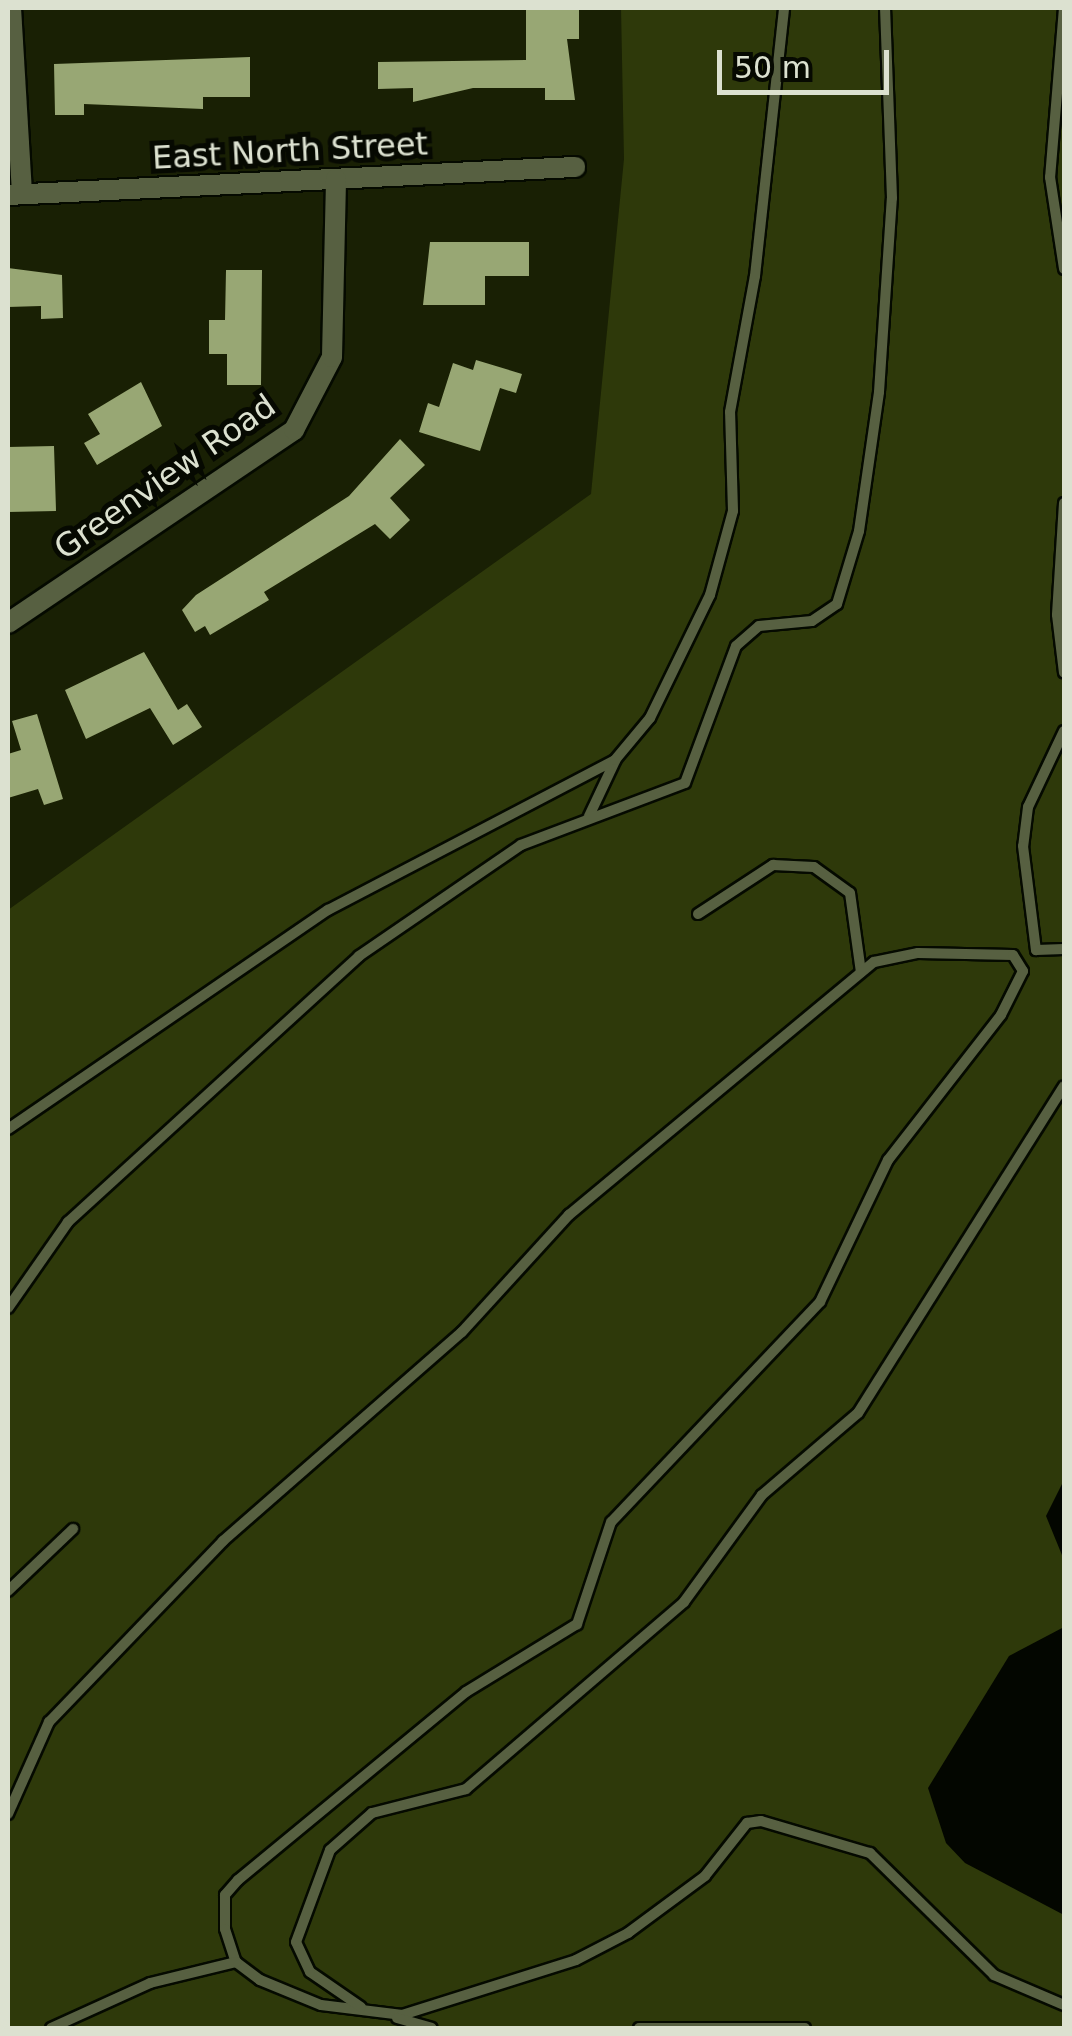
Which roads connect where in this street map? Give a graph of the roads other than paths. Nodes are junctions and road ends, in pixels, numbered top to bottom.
1 (11, 8) edge
2 (784, 8) edge
3 (886, 8) edge
4 (1064, 8) edge
5 (576, 168) dead end
6 (336, 180) junction
7 (15, 195) edge
8 (1064, 269) edge
9 (1064, 503) edge
10 (8, 623) edge
11 (1064, 673) edge
12 (1064, 731) edge
13 (616, 760) junction
14 (589, 816) junction
15 (698, 914) dead end
16 (1064, 949) edge
17 (1036, 950) junction
18 (1020, 963) junction
19 (860, 972) junction
20 (1064, 1086) edge
21 (8, 1128) edge
22 (8, 1308) edge
23 (73, 1529) dead end
24 (8, 1592) edge
25 (8, 1814) edge
26 (236, 1962) junction
27 (1064, 2005) edge
28 (379, 2012) junction
29 (51, 2028) edge
30 (432, 2028) edge
31 (639, 2028) edge
32 (805, 2028) edge

1 - 7 street
2 - 13 lane
3 - 14 lane
4 - 8 lane
5 - 6 street, East North Street
6 - 7 street, East North Street
6 - 10 street, Greenview Road
9 - 11 lane
12 - 17 lane
13 - 14 lane
13 - 21 lane
14 - 22 lane
15 - 19 lane
16 - 17 lane
17 - 18 lane
18 - 19 lane
18 - 26 lane
19 - 25 lane
20 - 28 lane
23 - 24 lane
26 - 28 lane
26 - 29 lane
27 - 28 lane
28 - 30 lane
31 - 32 lane

